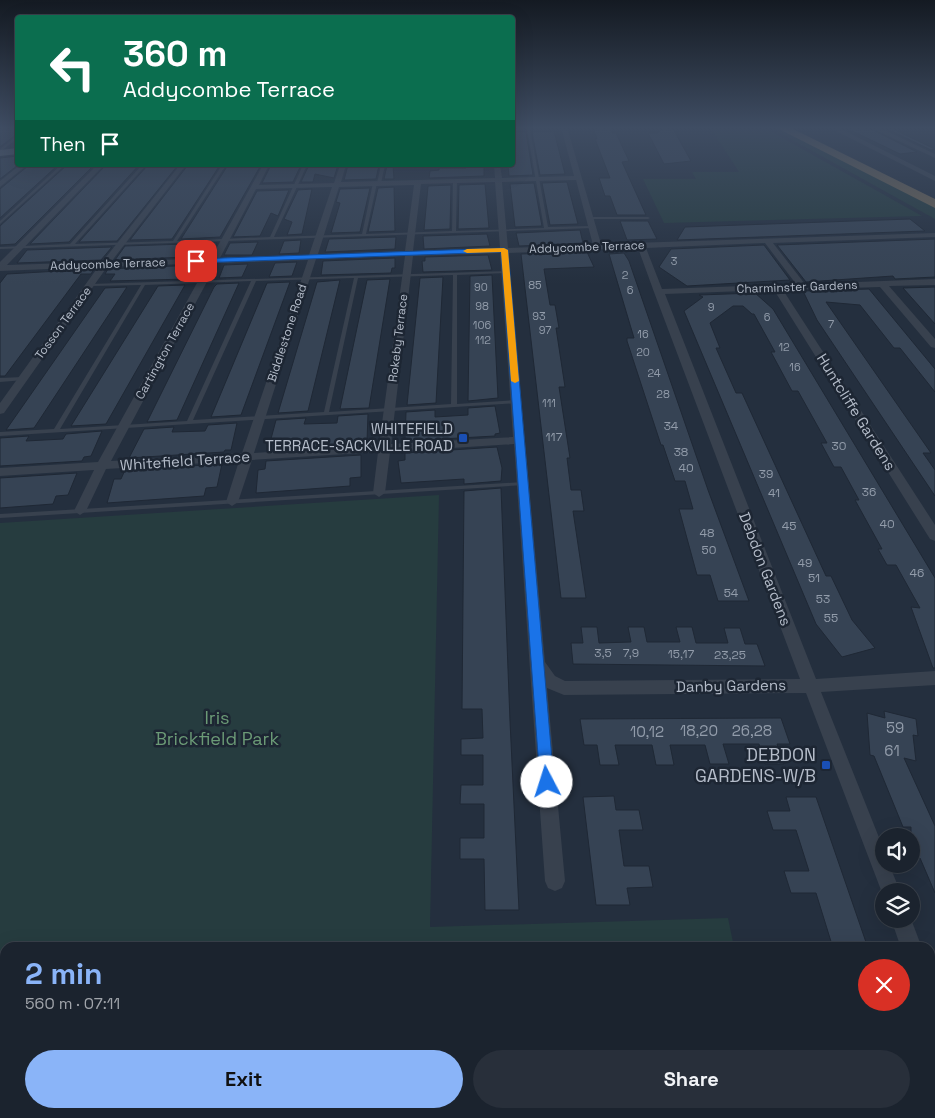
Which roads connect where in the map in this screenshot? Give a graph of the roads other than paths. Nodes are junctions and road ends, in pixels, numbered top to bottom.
1 (48, 179) edge
2 (87, 179) edge
3 (131, 179) edge
4 (173, 179) edge
5 (215, 179) edge
6 (258, 179) edge
7 (300, 179) edge
8 (338, 179) edge
9 (378, 179) edge
10 (530, 179) edge
11 (537, 179) edge
12 (578, 179) edge
13 (887, 179) edge
14 (892, 179) edge
15 (909, 179) edge
16 (918, 179) edge
17 (498, 180) junction
18 (455, 181) junction
19 (418, 182) junction
20 (377, 183) junction
21 (336, 184) junction
22 (297, 186) junction
23 (254, 187) junction
24 (935, 188) edge
25 (935, 192) edge
26 (935, 202) edge
27 (589, 218) junction
28 (648, 218) dead end
29 (0, 223) edge
30 (592, 228) junction
31 (546, 229) junction
32 (502, 230) junction
33 (454, 232) junction
34 (412, 233) junction
35 (364, 235) junction
36 (935, 235) edge
37 (319, 237) junction
38 (272, 238) junction
39 (224, 240) junction
40 (766, 241) junction
41 (174, 242) junction
42 (122, 244) junction
43 (71, 246) junction
44 (641, 246) junction
45 (598, 247) junction
46 (0, 248) edge
47 (20, 248) junction
48 (504, 250) junction
49 (409, 253) junction
50 (313, 257) junction
51 (214, 260) junction
52 (105, 264) junction
53 (0, 268) edge
54 (506, 272) junction
55 (455, 274) junction
56 (406, 276) junction
57 (356, 277) junction
58 (306, 278) junction
59 (254, 280) junction
60 (202, 282) junction
61 (935, 282) edge
62 (144, 283) junction
63 (882, 284) junction
64 (91, 285) junction
65 (803, 287) junction
66 (777, 288) junction
67 (658, 292) junction
68 (935, 345) edge
69 (23, 379) junction
70 (0, 380) edge
71 (517, 402) junction
72 (454, 406) junction
73 (389, 410) junction
74 (0, 411) edge
75 (326, 414) junction
76 (260, 418) junction
77 (189, 422) junction
78 (124, 426) junction
79 (56, 430) junction
80 (0, 434) edge
81 (520, 440) junction
82 (384, 448) junction
83 (247, 457) junction
84 (102, 466) junction
85 (0, 472) edge
86 (523, 484) junction
87 (380, 493) junction
88 (232, 502) junction
89 (80, 511) junction
90 (0, 516) edge
91 (935, 536) edge
92 (537, 664) junction
93 (935, 678) edge
94 (811, 686) junction
95 (555, 881) dead end
96 (887, 883) edge
97 (904, 928) edge
98 (910, 942) edge

1 - 29 lane
2 - 47 street
3 - 43 lane
4 - 42 street, Tosson Terrace
5 - 41 lane
6 - 23 street, Cartington Terrace
7 - 22 lane
8 - 21 street, Biddlestone Road
9 - 20 lane
10 - 17 street
11 - 31 lane
12 - 27 street
13 - 26 highway
14 - 26 highway
15 - 25 highway
16 - 24 highway
17 - 18 street
17 - 32 street
18 - 19 street
18 - 33 lane
19 - 20 street
19 - 34 street, Rokeby Terrace
20 - 21 street
20 - 35 lane
21 - 22 street
21 - 37 street, Biddlestone Road
22 - 23 street
22 - 38 lane
23 - 39 street, Cartington Terrace
27 - 28 lane
27 - 30 street
30 - 31 lane
30 - 45 street
31 - 32 lane
32 - 33 lane
32 - 48 street
33 - 34 lane
34 - 35 lane
34 - 49 street, Rokeby Terrace
35 - 37 lane
36 - 40 street, Addycombe Terrace
37 - 38 lane
37 - 50 street, Biddlestone Road
38 - 39 lane
39 - 41 lane
39 - 51 street, Cartington Terrace
40 - 44 street, Addycombe Terrace
40 - 65 street
41 - 42 lane
42 - 43 lane
42 - 52 street, Tosson Terrace
43 - 47 lane
44 - 45 street, Addycombe Terrace
44 - 67 street, Debdon Gardens
45 - 48 street, Addycombe Terrace
46 - 47 lane
47 - 53 street
48 - 49 street, Addycombe Terrace
48 - 54 street
49 - 50 street, Addycombe Terrace
49 - 56 street, Rokeby Terrace
50 - 51 street, Addycombe Terrace
50 - 58 street, Biddlestone Road
51 - 52 street, Addycombe Terrace
51 - 60 street, Cartington Terrace
52 - 53 street, Addycombe Terrace
52 - 64 street, Tosson Terrace
54 - 55 lane
54 - 71 street
55 - 56 lane
55 - 72 lane
56 - 57 lane
56 - 73 street, Rokeby Terrace
57 - 58 lane
57 - 75 lane
58 - 59 lane
58 - 76 street, Biddlestone Road
59 - 60 lane
59 - 77 lane
60 - 62 lane
60 - 78 street, Cartington Terrace
61 - 63 street, Charminster Gardens
62 - 64 lane
62 - 79 lane
63 - 65 street, Charminster Gardens
63 - 68 street
64 - 69 street, Tosson Terrace
65 - 66 street, Charminster Gardens
66 - 67 street, Charminster Gardens
66 - 91 street, Huntcliffe Gardens
67 - 94 street, Debdon Gardens
69 - 70 lane
69 - 74 street, Tosson Terrace
71 - 72 lane
71 - 81 street
72 - 73 lane
73 - 75 lane
73 - 82 street, Rokeby Terrace
75 - 76 lane
76 - 77 lane
76 - 83 street, Biddlestone Road
77 - 78 lane
78 - 79 lane
78 - 84 street, Cartington Terrace
79 - 80 lane
81 - 82 street, Whitefield Terrace
81 - 86 street
82 - 83 street, Whitefield Terrace
82 - 87 street, Rokeby Terrace
83 - 84 street, Whitefield Terrace
83 - 88 street, Biddlestone Road
84 - 85 street, Whitefield Terrace
84 - 89 street, Cartington Terrace
86 - 87 lane
86 - 92 street
87 - 88 lane
88 - 89 lane
89 - 90 lane
92 - 94 street, Danby Gardens
92 - 95 street
93 - 94 street, Danby Gardens
94 - 96 street, Debdon Gardens
97 - 98 street

